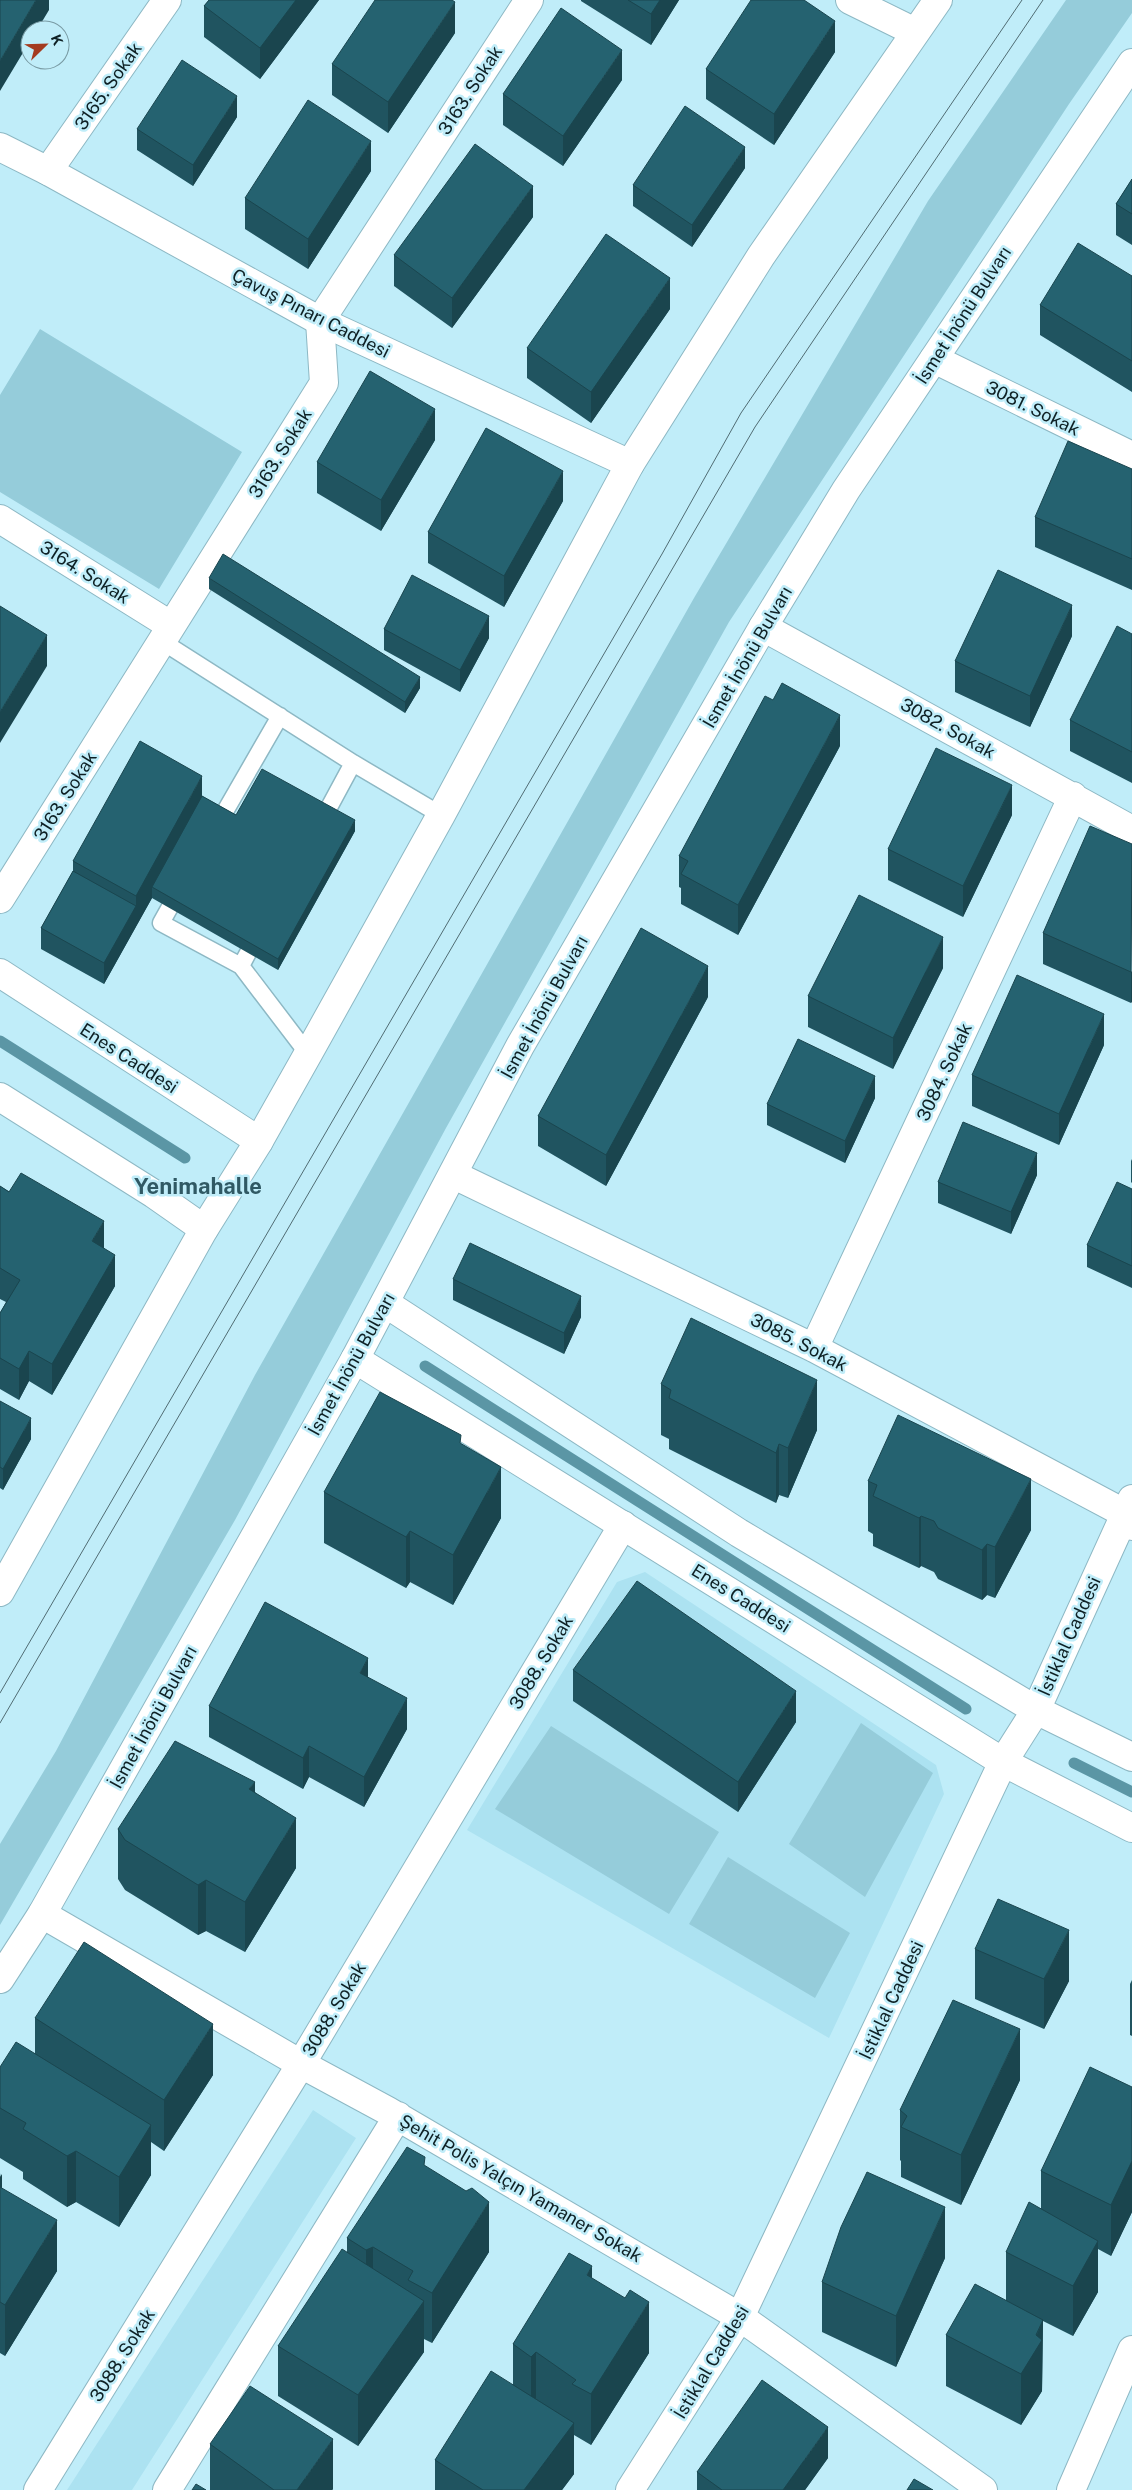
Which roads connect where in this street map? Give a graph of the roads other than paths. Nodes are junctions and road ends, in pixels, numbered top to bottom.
1 (167, 0) edge
2 (529, 0) edge
3 (850, 0) edge
4 (938, 0) edge
5 (915, 32) junction
6 (1132, 63) edge
7 (0, 147) edge
8 (48, 171) junction
9 (320, 321) junction
10 (934, 359) junction
11 (1132, 456) edge
12 (630, 464) junction
13 (0, 519) edge
14 (763, 627) junction
15 (167, 634) junction
16 (280, 716) junction
17 (354, 764) junction
18 (1073, 796) junction
19 (441, 815) junction
20 (1132, 830) edge
21 (210, 837) edge
22 (311, 839) edge
23 (191, 871) edge
24 (0, 900) edge
25 (264, 924) edge
26 (241, 966) junction
27 (0, 973) edge
28 (308, 1054) junction
29 (0, 1097) edge
30 (259, 1141) junction
31 (454, 1175) junction
32 (204, 1229) junction
33 (385, 1303) junction
34 (814, 1348) junction
35 (355, 1360) junction
36 (1129, 1513) edge
37 (623, 1525) junction
38 (0, 1592) edge
39 (1036, 1710) junction
40 (1132, 1757) edge
41 (1003, 1762) junction
42 (1132, 1828) edge
43 (42, 1914) junction
44 (0, 1979) edge
45 (301, 2064) junction
46 (398, 2116) junction
47 (740, 2317) junction
48 (1132, 2350) edge
49 (38, 2490) edge
50 (166, 2490) edge
51 (630, 2490) edge
52 (983, 2490) edge
53 (1071, 2490) edge

1 - 8 street, 3165. Sokak
2 - 9 street, 3163. Sokak
3 - 5 street
4 - 5 street
5 - 12 street
6 - 10 street, İsmet İnönü Bulvarı
7 - 8 street, Çavuş Pınarı Caddesi
8 - 9 street, Çavuş Pınarı Caddesi
9 - 12 street, Çavuş Pınarı Caddesi
9 - 15 street, 3163. Sokak
10 - 11 street, 3081. Sokak
10 - 14 street, İsmet İnönü Bulvarı
12 - 19 street
13 - 15 street, 3164. Sokak
14 - 18 street, 3082. Sokak
14 - 31 street, İsmet İnönü Bulvarı
15 - 16 lane
15 - 24 street, 3163. Sokak
16 - 17 lane
16 - 21 lane
17 - 19 lane
17 - 22 lane
18 - 20 street, 3082. Sokak
18 - 34 street, 3084. Sokak
19 - 28 street
23 - 26 lane
25 - 26 lane
26 - 28 lane
27 - 30 street, Enes Caddesi
28 - 30 street
29 - 32 street
30 - 32 street
31 - 33 street, İsmet İnönü Bulvarı
31 - 34 street, 3085. Sokak
32 - 38 street
33 - 35 street, İsmet İnönü Bulvarı
33 - 39 street
34 - 36 street, 3085. Sokak
35 - 37 street, Enes Caddesi
35 - 43 street, İsmet İnönü Bulvarı
36 - 39 street, İstiklal Caddesi
37 - 41 street, Enes Caddesi
37 - 45 street, 3088. Sokak
39 - 40 street
39 - 41 street, İstiklal Caddesi
41 - 42 street, Enes Caddesi
41 - 47 street, İstiklal Caddesi
43 - 44 street, İsmet İnönü Bulvarı
43 - 45 street, Şehit Polis Yalçın Yamaner Sokak
45 - 46 street, Şehit Polis Yalçın Yamaner Sokak
45 - 49 street, 3088. Sokak
46 - 47 street, Şehit Polis Yalçın Yamaner Sokak
46 - 50 street
47 - 51 street, İstiklal Caddesi
47 - 52 street, Şehit Polis Yalçın Yamaner Sokak
48 - 53 street

